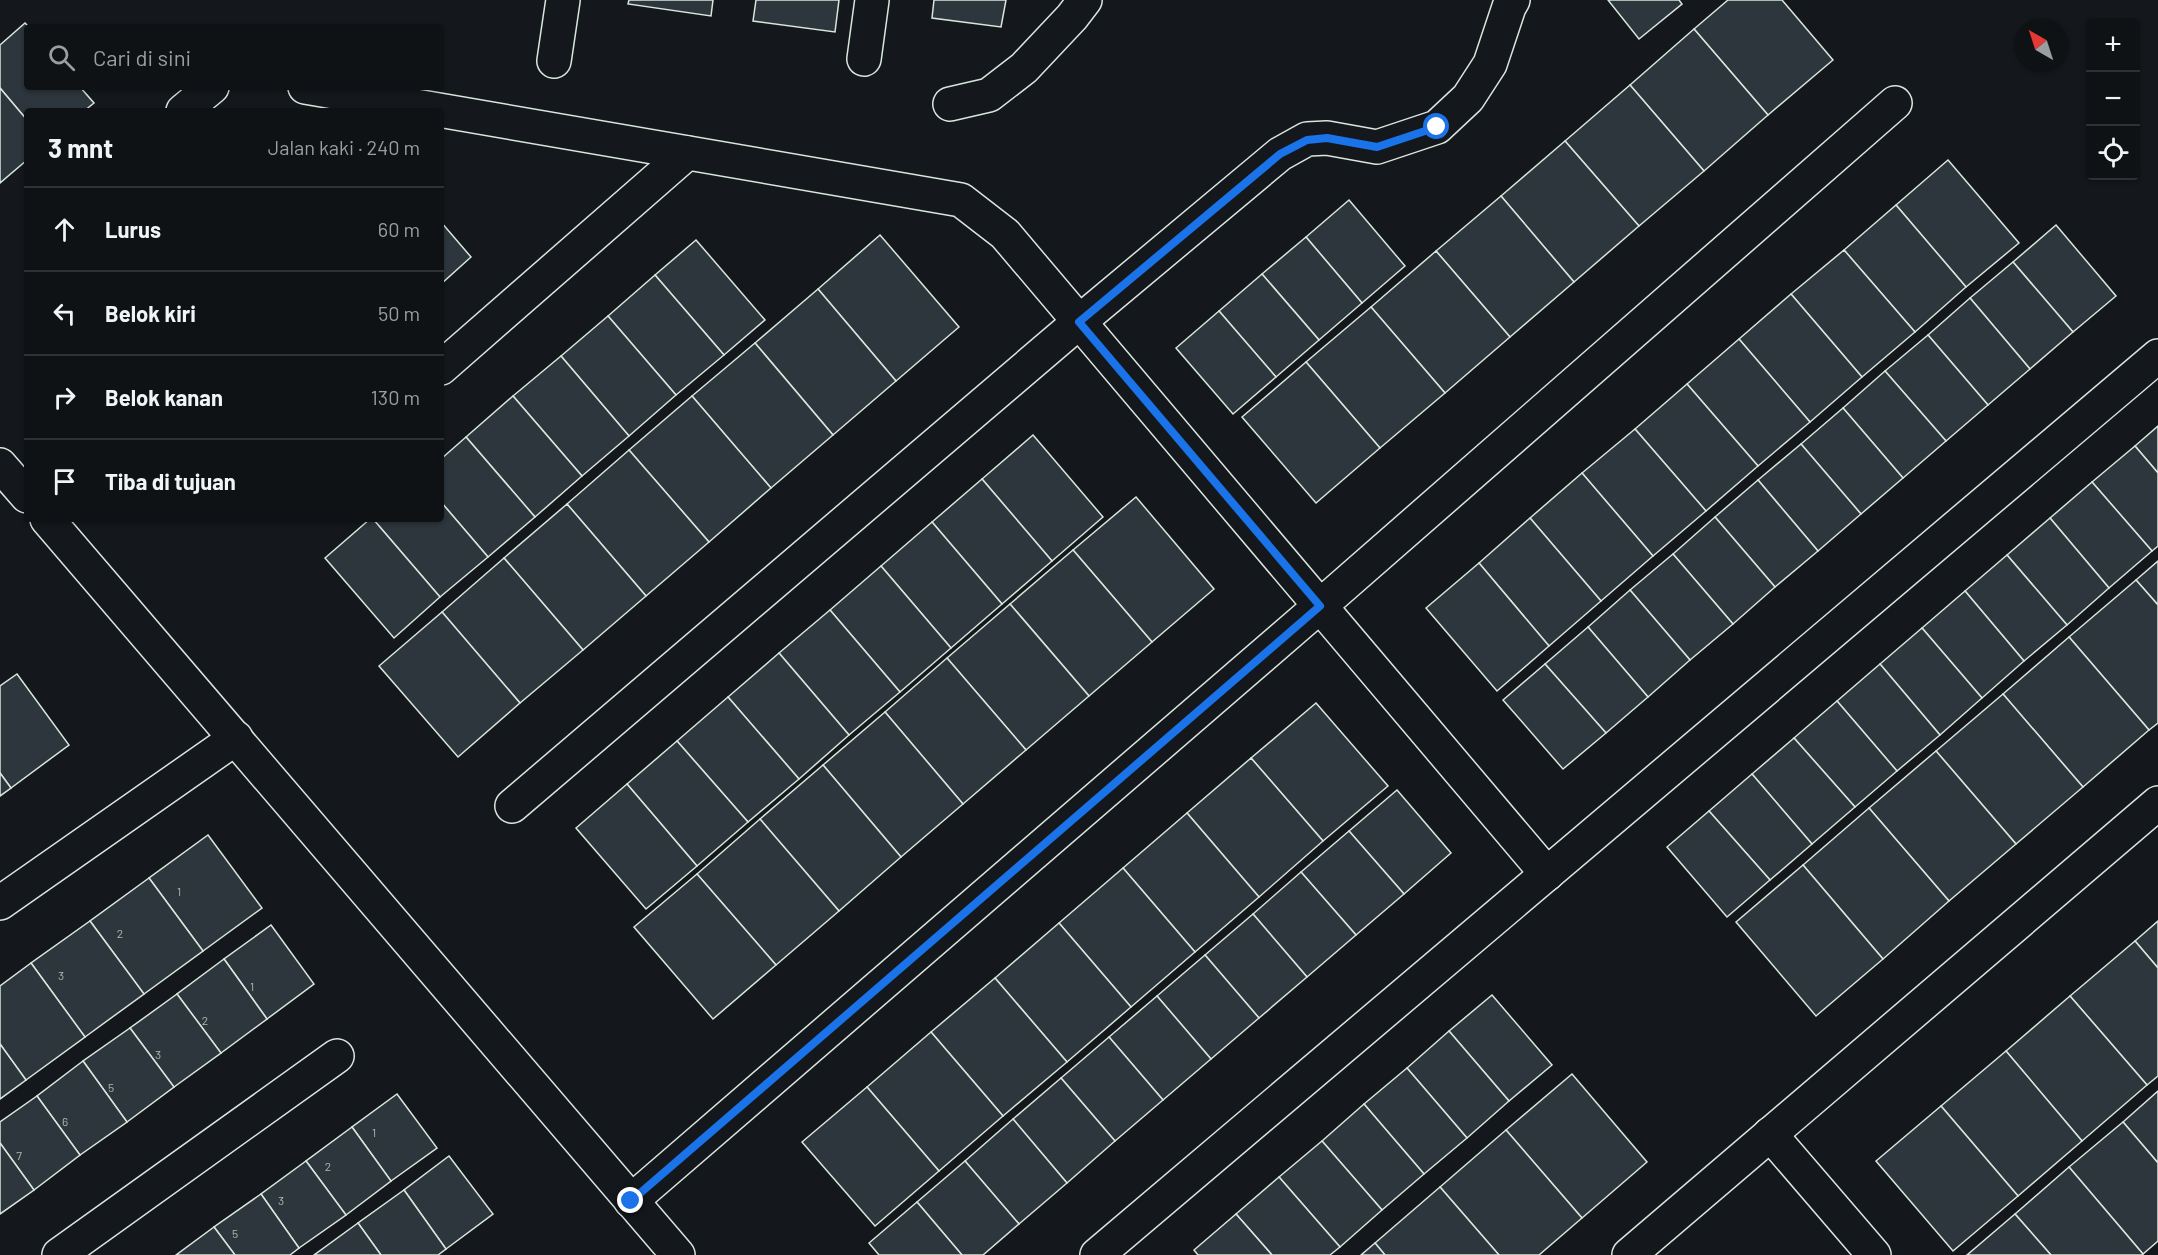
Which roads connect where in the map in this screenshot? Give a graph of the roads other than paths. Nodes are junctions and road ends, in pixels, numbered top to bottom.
1 (563, 0) edge
2 (872, 0) edge
3 (1085, 0) edge
4 (1513, 0) edge
5 (864, 59) dead end
6 (554, 61) dead end
7 (208, 90) edge
8 (322, 90) edge
9 (1896, 103) dead end
10 (950, 104) dead end
11 (187, 108) edge
12 (427, 108) edge
13 (444, 111) edge
14 (687, 153) junction
15 (1079, 322) junction
16 (2158, 356) edge
17 (444, 365) edge
18 (0, 465) edge
19 (24, 493) edge
20 (50, 522) edge
21 (1320, 606) junction
22 (236, 738) junction
23 (2158, 803) edge
24 (512, 806) dead end
25 (1547, 874) junction
26 (0, 903) edge
27 (337, 1056) dead end
28 (1770, 1134) junction
29 (631, 1201) junction
30 (59, 1255) edge
31 (678, 1255) edge
32 (1097, 1255) edge
33 (1629, 1255) edge
34 (1874, 1255) edge

1 - 6 street
2 - 5 street
3 - 10 street
4 - 15 street
7 - 11 street
8 - 12 street
9 - 21 street
13 - 14 street
14 - 15 street
14 - 17 street
15 - 21 street
15 - 24 street
16 - 25 street
18 - 19 street
20 - 22 street
21 - 25 street
21 - 29 street
22 - 26 street
22 - 29 street
23 - 28 street
25 - 32 street
27 - 30 street
28 - 33 street
28 - 34 street
29 - 31 street

